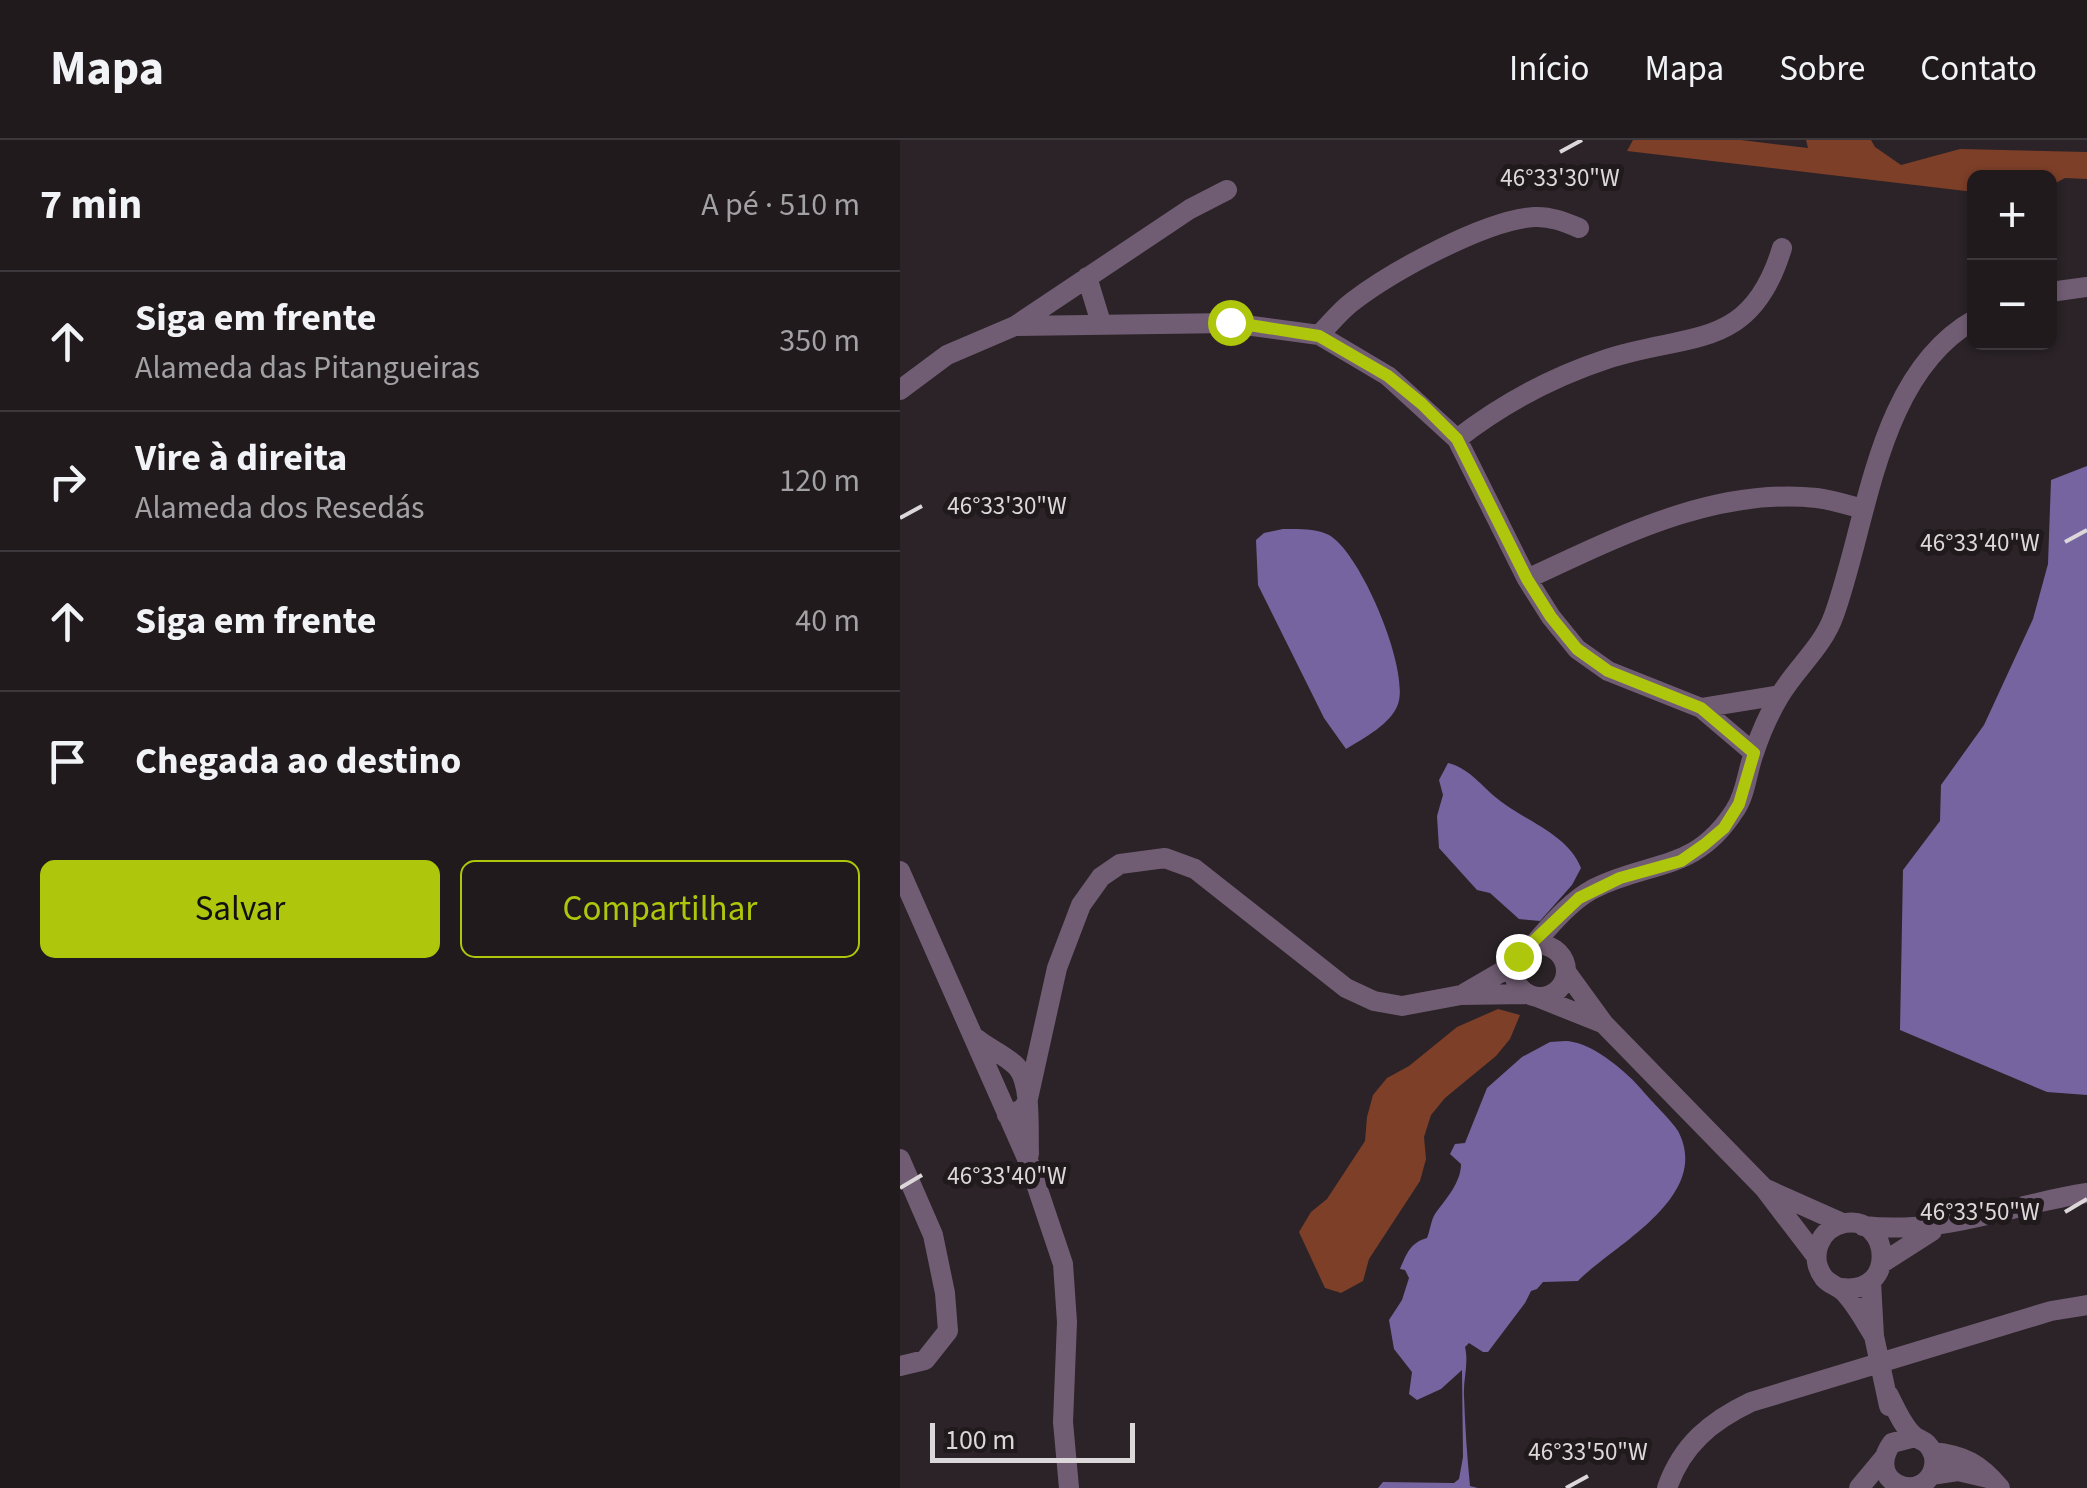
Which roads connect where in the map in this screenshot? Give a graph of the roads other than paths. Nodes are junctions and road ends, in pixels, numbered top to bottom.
1 (1227, 190) dead end
2 (1579, 228) dead end
3 (1782, 248) dead end
4 (1087, 277) junction
5 (2087, 286) edge
6 (2057, 291) edge
7 (1101, 323) junction
8 (1015, 326) junction
9 (1967, 326) edge
10 (1319, 336) junction
11 (900, 390) edge
12 (1457, 439) junction
13 (1863, 509) junction
14 (1527, 579) junction
15 (1780, 694) junction
16 (1701, 708) junction
17 (1754, 753) junction
18 (900, 871) edge
19 (1579, 898) junction
20 (1532, 946) junction
21 (1515, 964) junction
22 (1564, 964) junction
23 (1461, 996) junction
24 (1532, 996) junction
25 (1604, 1024) junction
26 (1044, 1026) junction
27 (998, 1064) junction
28 (1028, 1102) junction
29 (1007, 1116) junction
30 (900, 1158) edge
31 (1029, 1163) junction
32 (1764, 1188) junction
33 (2087, 1193) edge
34 (1842, 1224) junction
35 (1864, 1226) junction
36 (1938, 1227) junction
37 (1816, 1256) junction
38 (1877, 1272) junction
39 (1841, 1288) junction
40 (2087, 1305) edge
41 (1874, 1336) junction
42 (1882, 1362) junction
43 (900, 1366) edge
44 (1888, 1394) junction
45 (1915, 1437) junction
46 (1888, 1450) junction
47 (1932, 1452) junction
48 (1931, 1475) junction
49 (1997, 1484) edge
50 (1893, 1487) edge
51 (1069, 1488) edge
52 (1668, 1488) edge
53 (1859, 1488) edge

1 - 4 street
2 - 10 street
3 - 12 street
4 - 7 street
4 - 8 street
5 - 6 street
7 - 8 street
7 - 10 street
8 - 11 street
9 - 13 street
10 - 12 street
12 - 14 street
13 - 14 street
13 - 15 street
14 - 16 street
15 - 16 street
15 - 17 street
16 - 17 street
17 - 19 street
18 - 27 street
19 - 20 street
19 - 22 street
20 - 21 street
20 - 22 street
21 - 23 street
21 - 24 street
22 - 24 street
22 - 25 street
23 - 24 street
23 - 26 street
24 - 25 street
25 - 32 street
26 - 27 street
26 - 28 street
27 - 28 street
27 - 29 street
28 - 29 street
28 - 31 street
29 - 31 street
30 - 43 street
31 - 51 street
32 - 34 street
32 - 37 street
33 - 36 street
34 - 35 street
34 - 37 street
35 - 36 street
35 - 38 street
36 - 38 street
37 - 39 street
38 - 39 street
38 - 41 street
39 - 41 street
40 - 42 street
41 - 42 street
42 - 44 street
42 - 52 street
44 - 45 street
44 - 46 street
45 - 46 street
45 - 47 street
46 - 50 street
46 - 53 street
47 - 48 street
47 - 49 street
48 - 49 street
48 - 50 street

